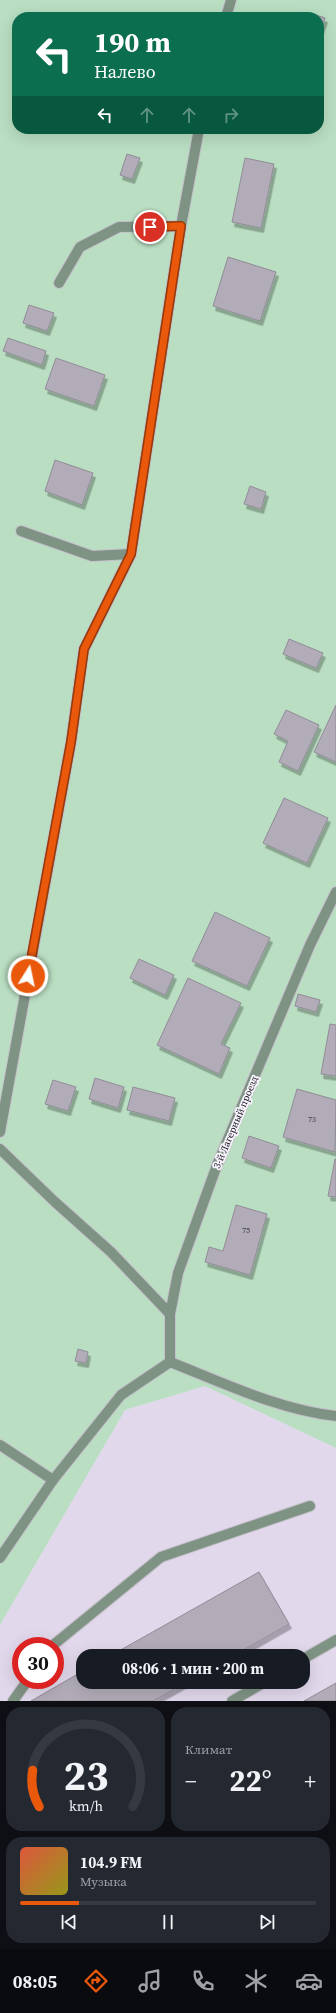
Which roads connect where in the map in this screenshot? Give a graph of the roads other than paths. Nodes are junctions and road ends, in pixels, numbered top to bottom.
1 (231, 0) edge
2 (227, 12) edge
3 (197, 134) edge
4 (181, 226) junction
5 (59, 283) dead end
6 (21, 530) dead end
7 (131, 554) junction
8 (336, 892) edge
9 (0, 1132) edge
10 (0, 1149) edge
11 (170, 1314) junction
12 (170, 1362) junction
13 (336, 1416) edge
14 (0, 1445) edge
15 (53, 1480) junction
16 (310, 1506) dead end
17 (0, 1558) edge
18 (63, 1637) edge
19 (336, 1640) edge
20 (310, 1656) edge
21 (22, 1689) edge
22 (253, 1689) edge
23 (13, 1701) edge
24 (232, 1701) edge

1 - 2 street
3 - 4 street
4 - 5 street
4 - 7 street
6 - 7 street
7 - 9 street
8 - 11 street, 3-й Лагерный проезд
10 - 11 street
11 - 12 street, 3-й Лагерный проезд
12 - 13 street
12 - 15 street
14 - 15 street
15 - 17 street
16 - 18 street
19 - 20 street
21 - 23 street
22 - 24 street

